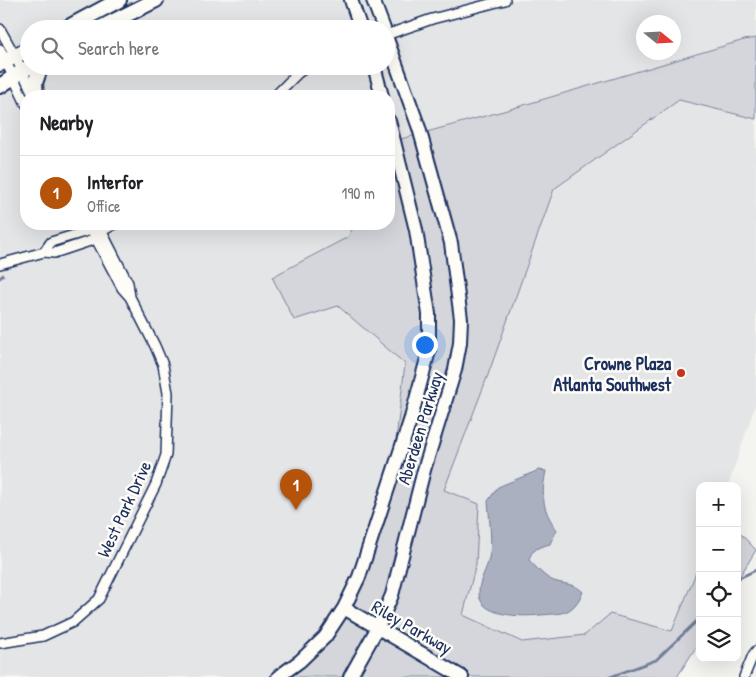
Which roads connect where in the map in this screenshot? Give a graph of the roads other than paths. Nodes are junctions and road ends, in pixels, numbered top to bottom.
1 (117, 0) edge
2 (156, 0) edge
3 (351, 0) edge
4 (373, 0) edge
5 (505, 0) edge
6 (81, 20) edge
7 (116, 20) edge
8 (358, 20) edge
9 (381, 20) edge
10 (0, 29) edge
11 (395, 32) edge
12 (20, 51) edge
13 (5, 57) edge
14 (395, 60) edge
15 (20, 70) edge
16 (20, 73) edge
17 (22, 75) edge
18 (24, 75) edge
19 (38, 75) edge
20 (296, 75) edge
21 (376, 75) edge
22 (0, 86) edge
23 (24, 90) edge
24 (32, 90) edge
25 (35, 90) edge
26 (281, 90) edge
27 (380, 90) edge
28 (395, 145) edge
29 (86, 230) edge
30 (95, 230) edge
31 (97, 230) edge
32 (96, 239) junction
33 (44, 252) junction
34 (0, 264) edge
35 (130, 297) junction
36 (344, 608) junction
37 (378, 627) junction
38 (0, 643) edge
39 (756, 651) edge
40 (278, 677) edge
41 (350, 677) edge
42 (462, 677) edge
43 (744, 677) edge

1 - 6 main road
2 - 7 main road
3 - 8 street
4 - 9 street
5 - 11 street
10 - 13 street
12 - 13 main road
13 - 15 street
14 - 37 street, Aberdeen Parkway
16 - 22 main road
17 - 23 street
18 - 24 street
19 - 25 main road
20 - 26 street
21 - 27 street
28 - 36 street, Aberdeen Parkway
29 - 33 street
30 - 32 street
31 - 35 street, West Park Drive
32 - 33 street
32 - 35 street, West Park Drive
33 - 34 street
35 - 38 street, West Park Drive
36 - 37 street, Riley Parkway
36 - 40 street, Aberdeen Parkway
37 - 41 street, Aberdeen Parkway
37 - 42 street, Riley Parkway
39 - 43 street

